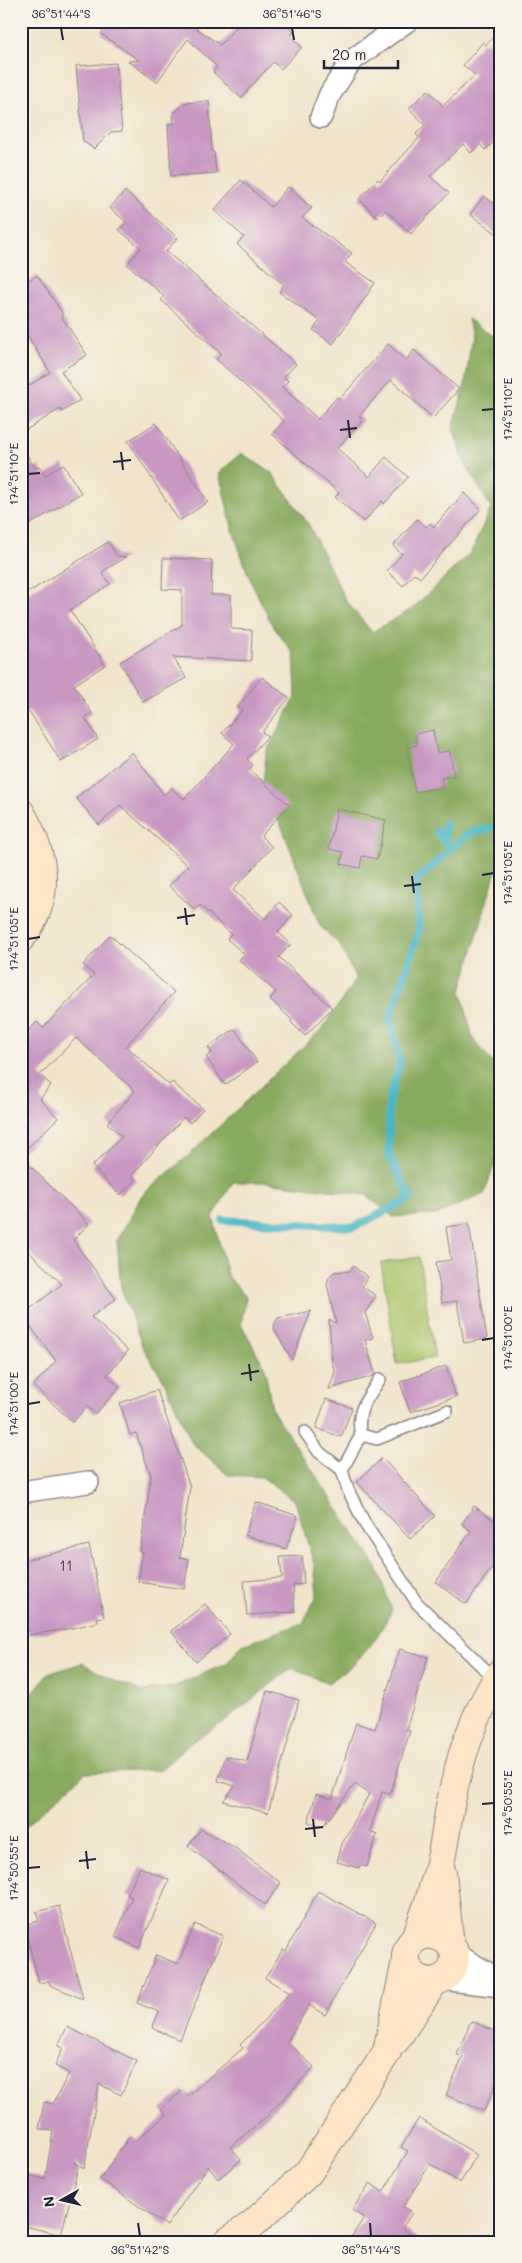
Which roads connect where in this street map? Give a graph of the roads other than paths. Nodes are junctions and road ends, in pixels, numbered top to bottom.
1 (407, 21) edge
2 (321, 117) dead end
3 (21, 813) edge
4 (21, 938) edge
5 (380, 1379) dead end
6 (447, 1411) dead end
7 (305, 1432) dead end
8 (361, 1435) junction
9 (342, 1470) junction
10 (88, 1482) dead end
11 (21, 1492) edge
12 (498, 1677) edge
13 (441, 1862) junction
14 (452, 1949) junction
15 (410, 1950) junction
16 (438, 1980) junction
17 (501, 1981) edge
18 (501, 1986) edge
19 (387, 2051) junction
20 (227, 2242) edge

1 - 2 street
3 - 4 street
5 - 8 lane
6 - 8 lane
7 - 9 lane
8 - 9 lane
9 - 12 lane
10 - 11 street
12 - 13 street
13 - 14 street
13 - 15 street
14 - 15 street
14 - 16 street
14 - 17 street
15 - 16 street
15 - 19 street
16 - 18 street
16 - 19 street
19 - 20 street

